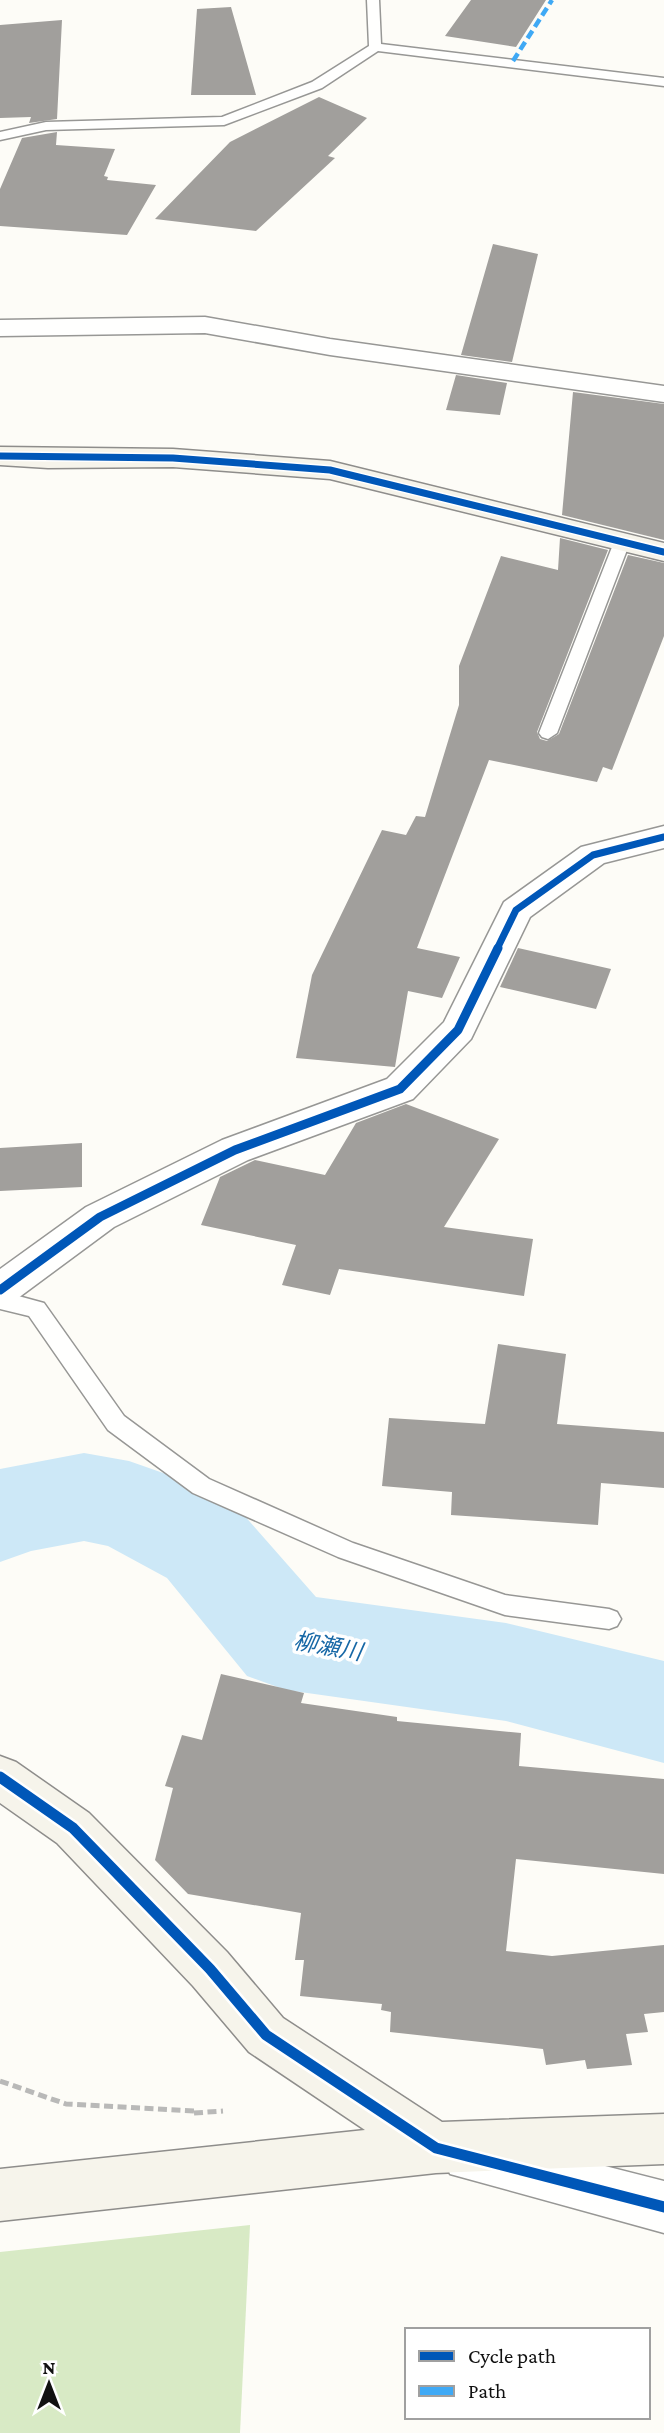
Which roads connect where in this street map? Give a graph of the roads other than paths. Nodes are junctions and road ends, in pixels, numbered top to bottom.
1 (373, 0) edge
2 (375, 47) junction
3 (664, 82) edge
4 (0, 135) edge
5 (0, 328) edge
6 (664, 394) edge
7 (0, 457) edge
8 (622, 542) junction
9 (664, 552) edge
10 (548, 733) dead end
11 (664, 836) edge
12 (0, 1290) edge
13 (0, 1300) edge
14 (609, 1619) dead end
15 (0, 1777) edge
16 (664, 2139) edge
17 (436, 2148) junction
18 (0, 2196) edge
19 (664, 2207) edge

1 - 2 lane
2 - 3 lane
2 - 4 lane
5 - 6 street
7 - 8 street
8 - 9 street
8 - 10 lane
11 - 12 street
13 - 14 lane
15 - 17 street
16 - 17 street
17 - 18 street
17 - 19 street

